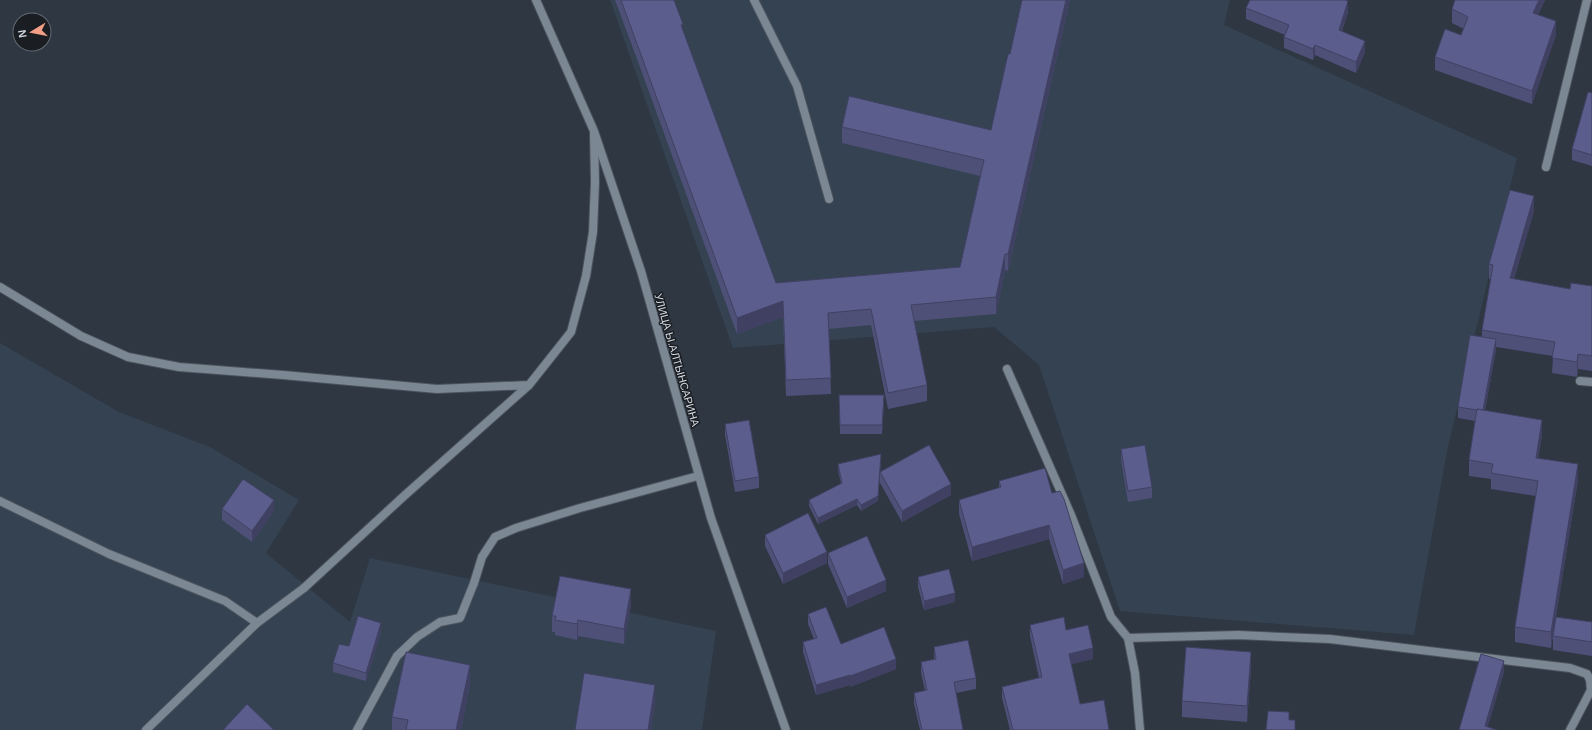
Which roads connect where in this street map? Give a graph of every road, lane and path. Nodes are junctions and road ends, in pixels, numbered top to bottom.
1 (536, 0) edge
2 (754, 0) edge
3 (1587, 0) edge
4 (594, 131) junction
5 (1546, 166) dead end
6 (829, 199) dead end
7 (0, 287) edge
8 (1007, 369) dead end
9 (1580, 381) dead end
10 (1592, 382) edge
11 (528, 385) junction
12 (698, 476) junction
13 (0, 501) edge
14 (257, 623) junction
15 (1128, 638) junction
16 (146, 730) edge
17 (357, 730) edge
18 (786, 730) edge
19 (1140, 730) edge
20 (1570, 730) edge

1 - 4 street, УЛИЦА Ы.АЛТЫНСАРИНА
2 - 6 street
3 - 5 street
4 - 11 street
4 - 12 street, УЛИЦА Ы.АЛТЫНСАРИНА
7 - 11 street
8 - 15 street
9 - 10 street
11 - 14 street
12 - 17 street
12 - 18 street, УЛИЦА Ы.АЛТЫНСАРИНА
13 - 14 street
14 - 16 street
15 - 19 street
15 - 20 street

